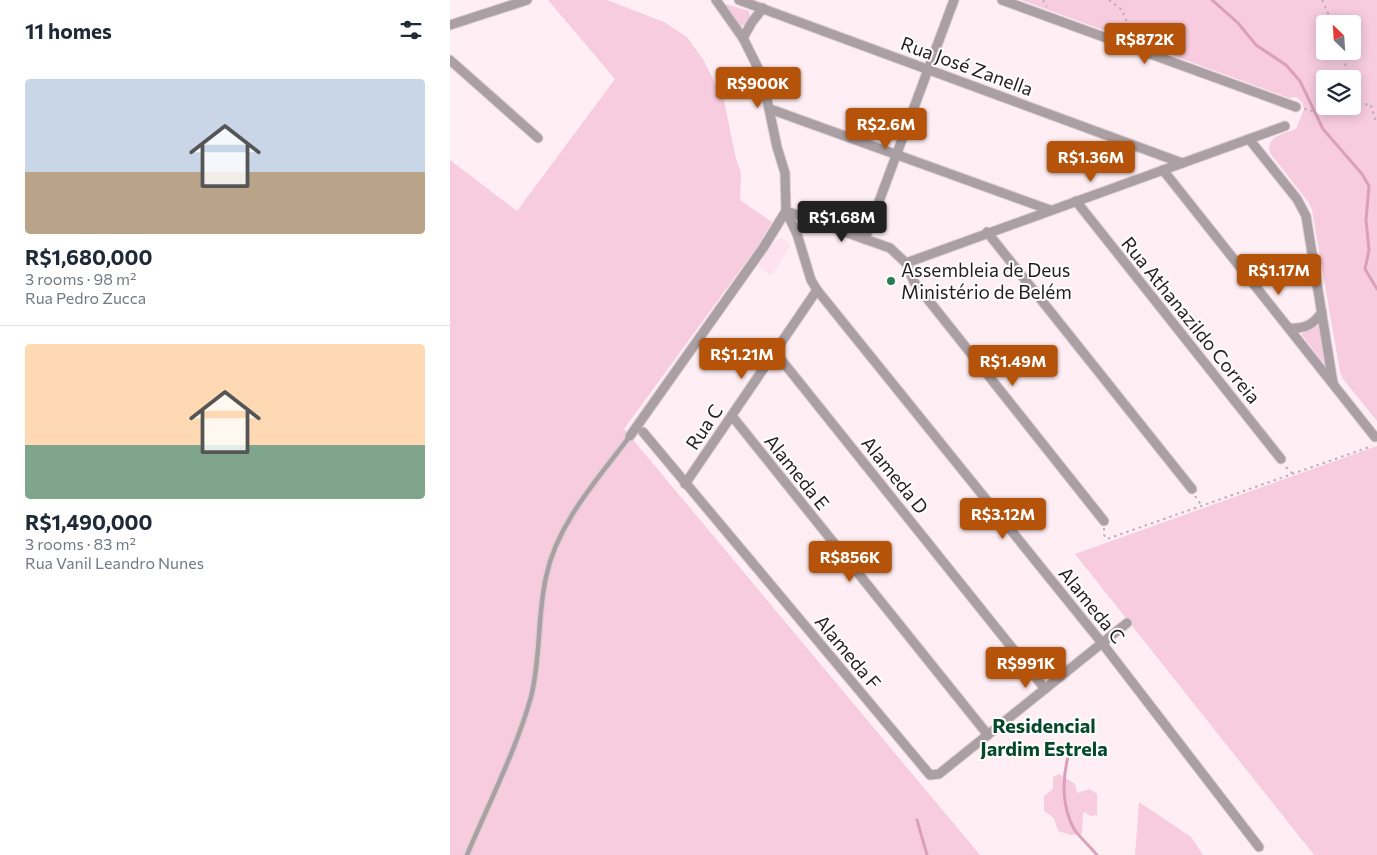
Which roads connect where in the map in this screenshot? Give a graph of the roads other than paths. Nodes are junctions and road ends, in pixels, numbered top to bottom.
1 (527, 0) edge
2 (716, 0) edge
3 (739, 0) edge
4 (954, 0) edge
5 (1002, 0) edge
6 (763, 8) junction
7 (450, 25) edge
8 (743, 38) junction
9 (450, 60) edge
10 (929, 70) junction
11 (1296, 107) dead end
12 (770, 109) junction
13 (1285, 126) dead end
14 (538, 138) dead end
15 (1249, 139) junction
16 (897, 154) junction
17 (1182, 163) junction
18 (1163, 170) junction
19 (1076, 201) junction
20 (1050, 210) junction
21 (786, 211) junction
22 (987, 232) junction
23 (865, 238) junction
24 (906, 263) junction
25 (817, 290) junction
26 (1322, 312) junction
27 (1289, 328) junction
28 (775, 352) junction
29 (1333, 383) junction
30 (732, 416) junction
31 (643, 432) dead end
32 (630, 436) joint
33 (1376, 440) edge
34 (1281, 459) dead end
35 (685, 484) junction
36 (1192, 489) dead end
37 (1104, 521) road end
38 (1127, 623) dead end
39 (1102, 643) junction
40 (1045, 688) junction
41 (988, 735) junction
42 (1259, 847) dead end
43 (467, 855) edge

1 - 7 street
2 - 8 street
3 - 6 street, Rua José Zanella
4 - 10 street
5 - 11 street
6 - 8 street
6 - 10 street, Rua José Zanella
8 - 12 street
9 - 14 street
10 - 16 street
10 - 17 street, Rua José Zanella
12 - 16 street
12 - 21 street
13 - 15 street
15 - 17 street
15 - 26 street
16 - 20 street
16 - 23 street
17 - 18 street
18 - 19 street
18 - 27 street
19 - 20 street
19 - 34 street, Rua Athanazildo Correia
20 - 22 street
21 - 23 street
21 - 25 street, Alameda C
21 - 32 street
22 - 24 street
22 - 36 street
23 - 24 street
24 - 37 street
25 - 28 street, Rua C
25 - 39 street, Alameda C
26 - 27 street
26 - 29 street
27 - 29 street
28 - 30 street, Rua C
28 - 40 street, Alameda D
29 - 33 street
30 - 35 street, Rua C
30 - 41 street, Alameda E
31 - 35 street, Alameda F
32 - 43 lane
35 - 41 street, Alameda F
38 - 39 street
39 - 40 street
39 - 42 street, Alameda C
40 - 41 street

